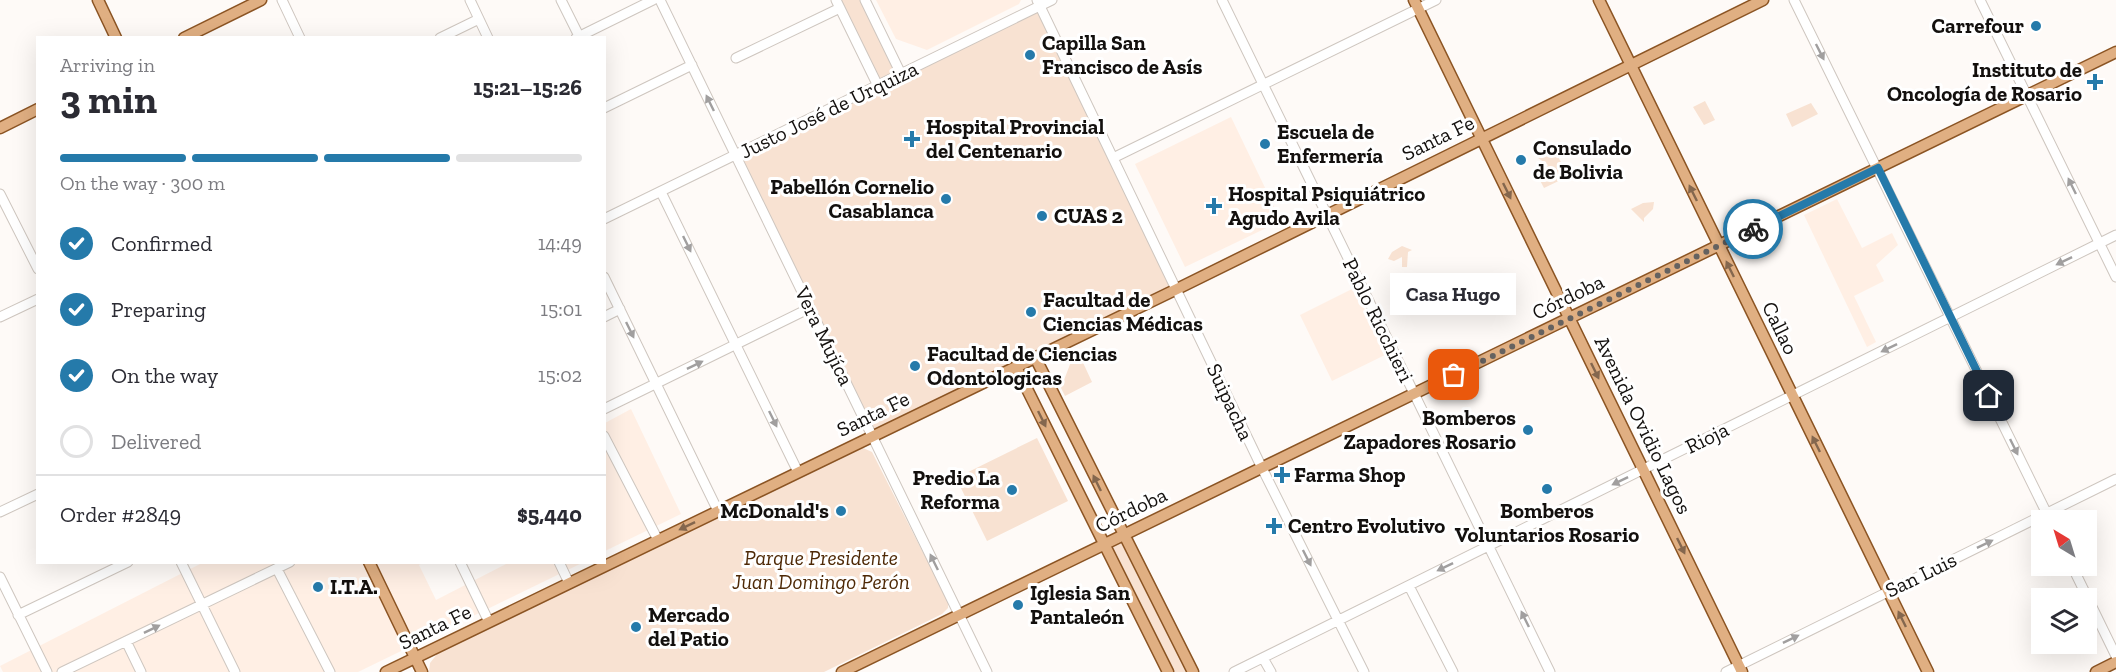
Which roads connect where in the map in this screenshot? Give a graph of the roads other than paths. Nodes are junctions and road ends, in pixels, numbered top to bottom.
1 (98, 0) edge
2 (261, 0) edge
3 (282, 0) edge
4 (470, 0) edge
5 (561, 0) edge
6 (652, 0) edge
7 (660, 0) edge
8 (865, 0) edge
9 (1052, 0) edge
10 (1222, 0) edge
11 (1436, 0) edge
12 (1599, 0) edge
13 (1763, 0) edge
14 (1794, 0) edge
15 (1980, 0) edge
16 (1038, 3) edge
17 (838, 4) edge
18 (1416, 4) edge
19 (479, 18) junction
20 (115, 36) edge
21 (188, 36) edge
22 (299, 36) edge
23 (444, 36) edge
24 (487, 36) edge
25 (577, 36) edge
26 (579, 36) edge
27 (2116, 52) edge
28 (736, 57) dead end
29 (1631, 64) junction
30 (692, 65) junction
31 (902, 74) junction
32 (1263, 84) junction
33 (878, 86) junction
34 (2027, 95) junction
35 (606, 107) edge
36 (36, 110) edge
37 (0, 128) edge
38 (1481, 138) junction
39 (736, 156) junction
40 (1113, 158) junction
41 (1878, 168) junction
42 (661, 192) junction
43 (0, 194) edge
44 (1326, 215) junction
45 (606, 218) edge
46 (2116, 235) edge
47 (2100, 243) junction
48 (1718, 246) junction
49 (36, 265) edge
50 (2116, 277) edge
51 (606, 282) edge
52 (1177, 289) junction
53 (36, 300) edge
54 (810, 308) junction
55 (620, 309) junction
56 (606, 315) edge
57 (1951, 317) junction
58 (0, 318) edge
59 (1569, 318) junction
60 (736, 345) junction
61 (1035, 357) junction
62 (1016, 367) junction
63 (656, 384) junction
64 (1414, 394) junction
65 (1792, 396) junction
66 (606, 408) edge
67 (872, 436) junction
68 (606, 440) edge
69 (1262, 468) junction
70 (1643, 470) junction
71 (798, 472) junction
72 (2116, 479) edge
73 (36, 495) edge
74 (2045, 510) edge
75 (2061, 510) edge
76 (718, 511) junction
77 (0, 512) edge
78 (2031, 525) edge
79 (1123, 536) junction
80 (658, 540) junction
81 (1104, 545) junction
82 (1489, 546) junction
83 (124, 564) edge
84 (182, 564) edge
85 (286, 564) edge
86 (370, 564) edge
87 (461, 564) edge
88 (560, 564) edge
89 (277, 569) junction
90 (2077, 576) edge
91 (0, 577) edge
92 (569, 583) junction
93 (1409, 585) junction
94 (1888, 591) junction
95 (202, 605) junction
96 (18, 615) junction
97 (959, 615) junction
98 (1338, 620) junction
99 (489, 622) junction
100 (126, 641) junction
101 (2116, 656) edge
102 (415, 658) junction
103 (1263, 658) junction
104 (2116, 662) edge
105 (1741, 669) edge
106 (48, 672) edge
107 (62, 672) edge
108 (141, 672) edge
109 (235, 672) edge
110 (330, 672) edge
111 (386, 672) edge
112 (422, 672) edge
113 (842, 672) edge
114 (987, 672) edge
115 (1168, 672) edge
116 (1193, 672) edge
117 (1234, 672) edge
118 (1270, 672) edge
119 (1364, 672) edge
120 (1453, 672) edge
121 (1550, 672) edge
122 (1726, 672) edge
123 (1928, 672) edge
124 (2096, 672) edge

1 - 20 main road
2 - 21 main road
3 - 22 street
4 - 19 street
5 - 25 street
6 - 26 street
7 - 30 street, Vera Mujíca
8 - 31 street
9 - 16 street, Justo José de Urquiza
10 - 32 street, Pablo Ricchieri
11 - 18 street
12 - 29 main road, Callao
13 - 29 main road, Santa Fe
14 -> 41 street
15 - 34 street
16 - 31 street, Justo José de Urquiza
16 - 40 street, Suipacha
17 - 28 street
17 - 33 street
18 - 32 street
18 - 38 main road, Avenida Ovidio Lagos
19 - 23 street
19 - 24 street
27 - 34 main road, Córdoba
29 - 38 main road, Santa Fe
48 -> 29 main road, Callao
30 - 35 street
39 -> 30 street, Vera Mujíca
31 - 33 street, Justo José de Urquiza
32 - 40 street
32 - 44 street, Pablo Ricchieri
33 - 39 street, Justo José de Urquiza
34 - 41 main road, Córdoba
47 -> 34 street
36 - 37 main road
38 - 44 main road, Santa Fe
38 -> 59 main road, Avenida Ovidio Lagos
39 - 42 street, Justo José de Urquiza
39 - 54 street, Vera Mujíca
40 - 52 street, Suipacha
41 - 48 main road, Córdoba
41 - 57 street
42 - 45 street, Justo José de Urquiza
42 -> 60 street
43 - 49 street
44 - 52 main road, Santa Fe
44 - 64 street, Pablo Ricchieri
46 - 47 street, Rioja
47 - 50 street
47 -> 57 street, Rioja
48 - 59 main road, Córdoba
65 -> 48 main road, Callao
51 - 55 street
52 - 61 main road, Santa Fe
52 - 69 street, Suipacha
53 - 58 street
54 - 60 street
54 - 67 street, Vera Mujíca
55 - 56 street
55 -> 63 street
57 -> 65 street, Rioja
57 -> 74 street
59 - 64 main road, Córdoba
59 -> 70 main road, Avenida Ovidio Lagos
63 -> 60 street
60 -> 71 street
61 - 62 main road, Santa Fe
79 -> 61 main road
62 - 67 main road, Santa Fe
62 -> 81 main road
63 - 66 street
63 - 76 street
64 - 69 main road, Córdoba
64 - 82 street, Pablo Ricchieri
65 - 70 street, Rioja
94 -> 65 main road, Callao
67 - 71 main road, Santa Fe
97 -> 67 street, Vera Mujíca
68 - 80 street
69 - 79 main road, Córdoba
69 -> 98 street, Suipacha
70 -> 82 street, Rioja
70 -> 105 main road, Avenida Ovidio Lagos
71 - 76 main road, Santa Fe
72 - 75 street, San Luis
73 - 77 street
76 -> 80 main road, Santa Fe
94 -> 78 street, San Luis
79 - 81 main road, Córdoba
79 - 116 main road
80 - 92 main road, Santa Fe
81 - 97 main road, Córdoba
81 - 115 main road
82 -> 93 street, Rioja
121 -> 82 street, Pablo Ricchieri
83 - 96 street
84 - 95 street
85 - 89 street
86 - 102 main road
87 - 99 street
88 - 92 street
89 - 95 street
89 - 110 street
90 - 101 street
91 - 96 street
92 - 99 main road, Santa Fe
93 - 98 street, Rioja
93 - 120 street
105 -> 94 street, San Luis
123 -> 94 main road, Callao
100 -> 95 street
95 - 109 street
96 - 106 street
97 - 113 main road, Córdoba
97 - 114 street, Vera Mujíca
98 - 103 street, Rioja
98 - 119 street, Suipacha
99 - 102 main road, Santa Fe
100 - 107 street
100 - 108 street
102 - 111 main road, Santa Fe
102 - 112 main road
103 - 117 street, Rioja
103 - 118 street
104 - 124 main road
105 - 122 street, San Luis

